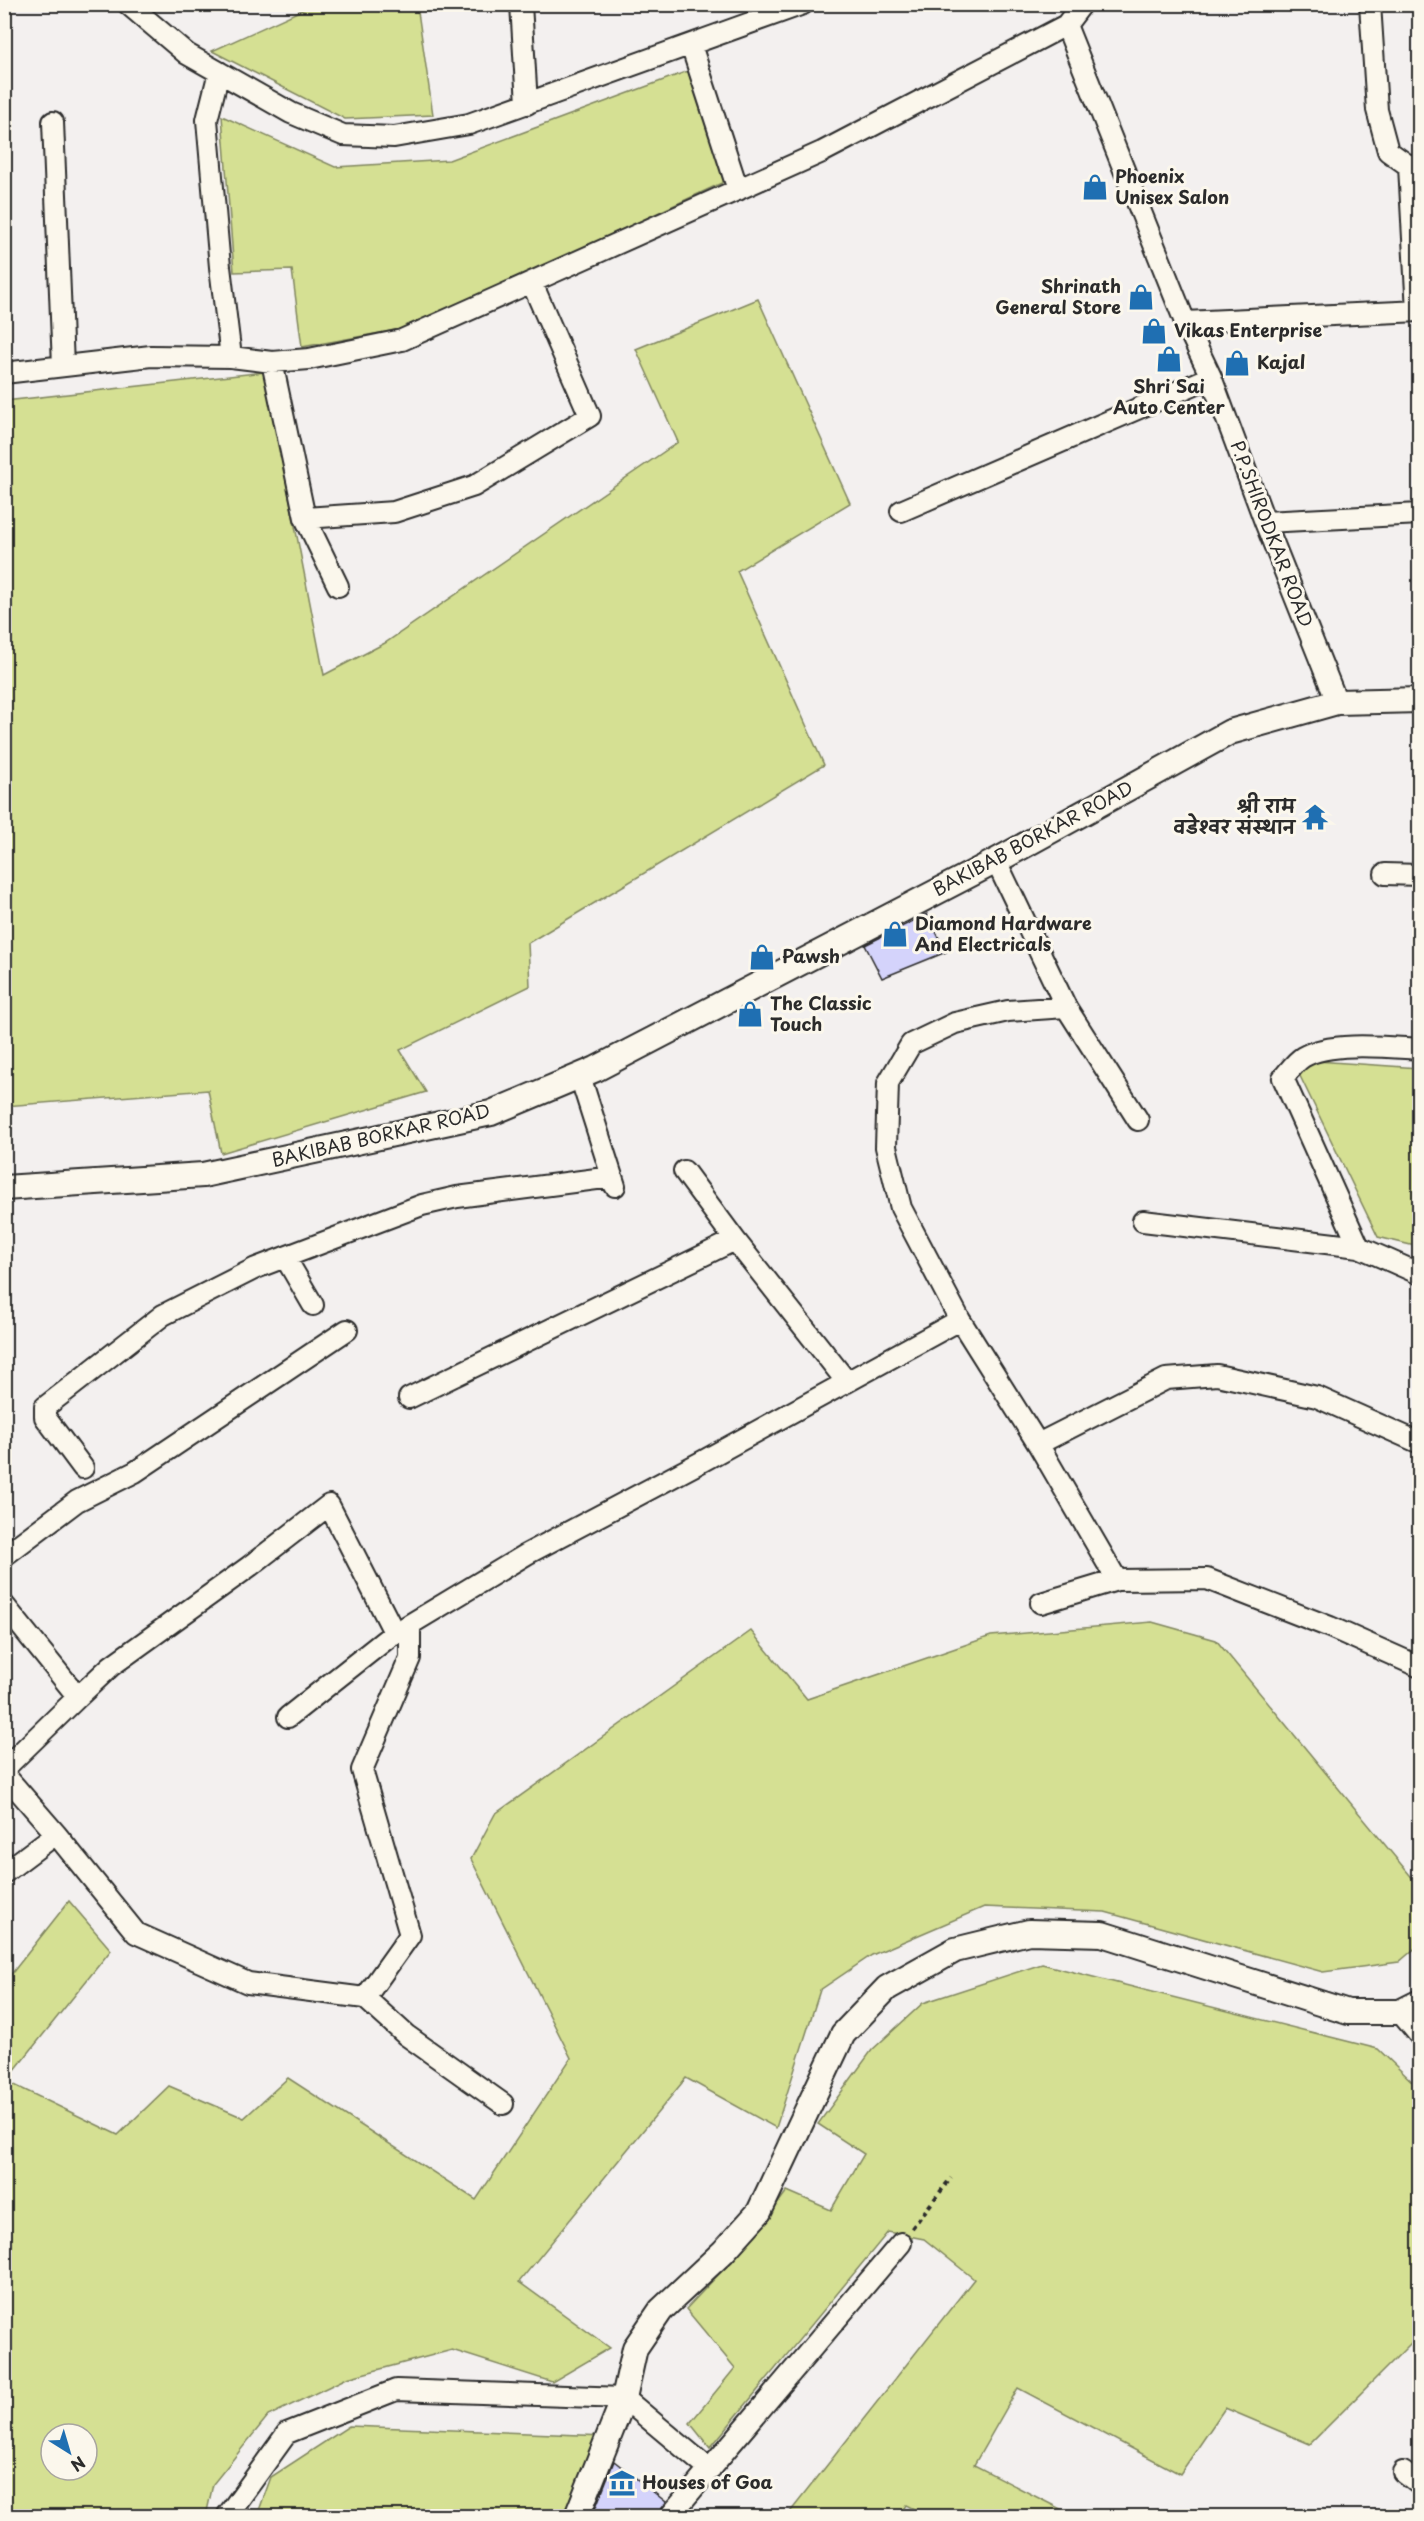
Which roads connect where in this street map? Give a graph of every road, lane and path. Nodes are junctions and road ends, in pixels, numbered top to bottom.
1 (128, 4) edge
2 (521, 4) edge
3 (803, 4) edge
4 (1082, 4) edge
5 (1370, 4) edge
6 (1066, 25) junction
7 (691, 45) junction
8 (219, 72) junction
9 (527, 104) junction
10 (54, 122) dead end
11 (1414, 165) edge
12 (738, 190) junction
13 (532, 283) junction
14 (1418, 311) edge
15 (1185, 322) junction
16 (231, 357) junction
17 (272, 362) junction
18 (63, 366) junction
19 (4, 373) edge
20 (1211, 377) junction
21 (901, 512) dead end
22 (1419, 514) edge
23 (305, 518) junction
24 (1265, 522) junction
25 (338, 586) dead end
26 (1419, 699) edge
27 (1337, 702) junction
28 (996, 861) junction
29 (1385, 873) dead end
30 (1419, 875) edge
31 (1066, 1007) junction
32 (1419, 1049) edge
33 (580, 1076) junction
34 (1138, 1120) dead end
35 (684, 1171) dead end
36 (4, 1188) edge
37 (1143, 1221) dead end
38 (735, 1240) junction
39 (1359, 1247) junction
40 (285, 1257) junction
41 (1419, 1274) edge
42 (312, 1305) dead end
43 (960, 1320) junction
44 (347, 1330) dead end
45 (847, 1382) junction
46 (409, 1398) dead end
47 (1419, 1443) edge
48 (1038, 1444) junction
49 (83, 1468) dead end
50 (4, 1556) edge
51 (1117, 1580) junction
52 (1041, 1603) dead end
53 (4, 1605) edge
54 (402, 1629) junction
55 (1419, 1666) edge
56 (78, 1697) junction
57 (288, 1718) dead end
58 (4, 1769) edge
59 (4, 1774) edge
60 (56, 1834) junction
61 (4, 1873) edge
62 (365, 1998) junction
63 (1409, 2007) edge
64 (1419, 2036) edge
65 (503, 2104) dead end
66 (951, 2178) dead end
67 (901, 2243) joint
68 (624, 2398) junction
69 (710, 2470) junction
70 (1403, 2472) dead end
71 (1419, 2485) edge
72 (227, 2517) edge
73 (577, 2517) edge
74 (670, 2517) edge

1 - 8 street
2 - 9 street
3 - 7 street
4 - 6 street
5 - 11 street
6 - 12 street
6 - 15 street, P.P.SHIRODKAR ROAD
7 - 9 street
7 - 12 street
8 - 9 street
8 - 16 street
10 - 18 street
11 - 14 street
12 - 13 street
13 - 17 street
13 - 23 street
14 - 15 street
15 - 20 street, P.P.SHIRODKAR ROAD
16 - 17 street
16 - 18 street
17 - 23 street
18 - 19 street
20 - 21 street
20 - 24 street, P.P.SHIRODKAR ROAD
22 - 24 street
23 - 25 street
24 - 27 street, P.P.SHIRODKAR ROAD
26 - 27 street, BAKIBAB BORKAR ROAD
27 - 28 street, BAKIBAB BORKAR ROAD
28 - 31 street
28 - 33 street, BAKIBAB BORKAR ROAD
29 - 30 street
31 - 34 street
31 - 43 street
32 - 39 street
33 - 36 street, BAKIBAB BORKAR ROAD
33 - 40 street
35 - 38 street
37 - 39 street
38 - 45 street
38 - 46 street
39 - 41 street
40 - 42 street
40 - 49 street
43 - 45 street
43 - 48 street
44 - 50 street
45 - 54 street
47 - 48 street
48 - 51 street
51 - 52 street
51 - 55 street
53 - 56 street
54 - 56 street
54 - 57 street
54 - 62 street
56 - 58 street
59 - 60 street
60 - 61 street
60 - 62 street
62 - 65 street
63 - 64 street
63 - 68 street
66 - 67 path
67 - 69 street
68 - 69 street
68 - 72 street
68 - 73 street
69 - 74 street
70 - 71 street

